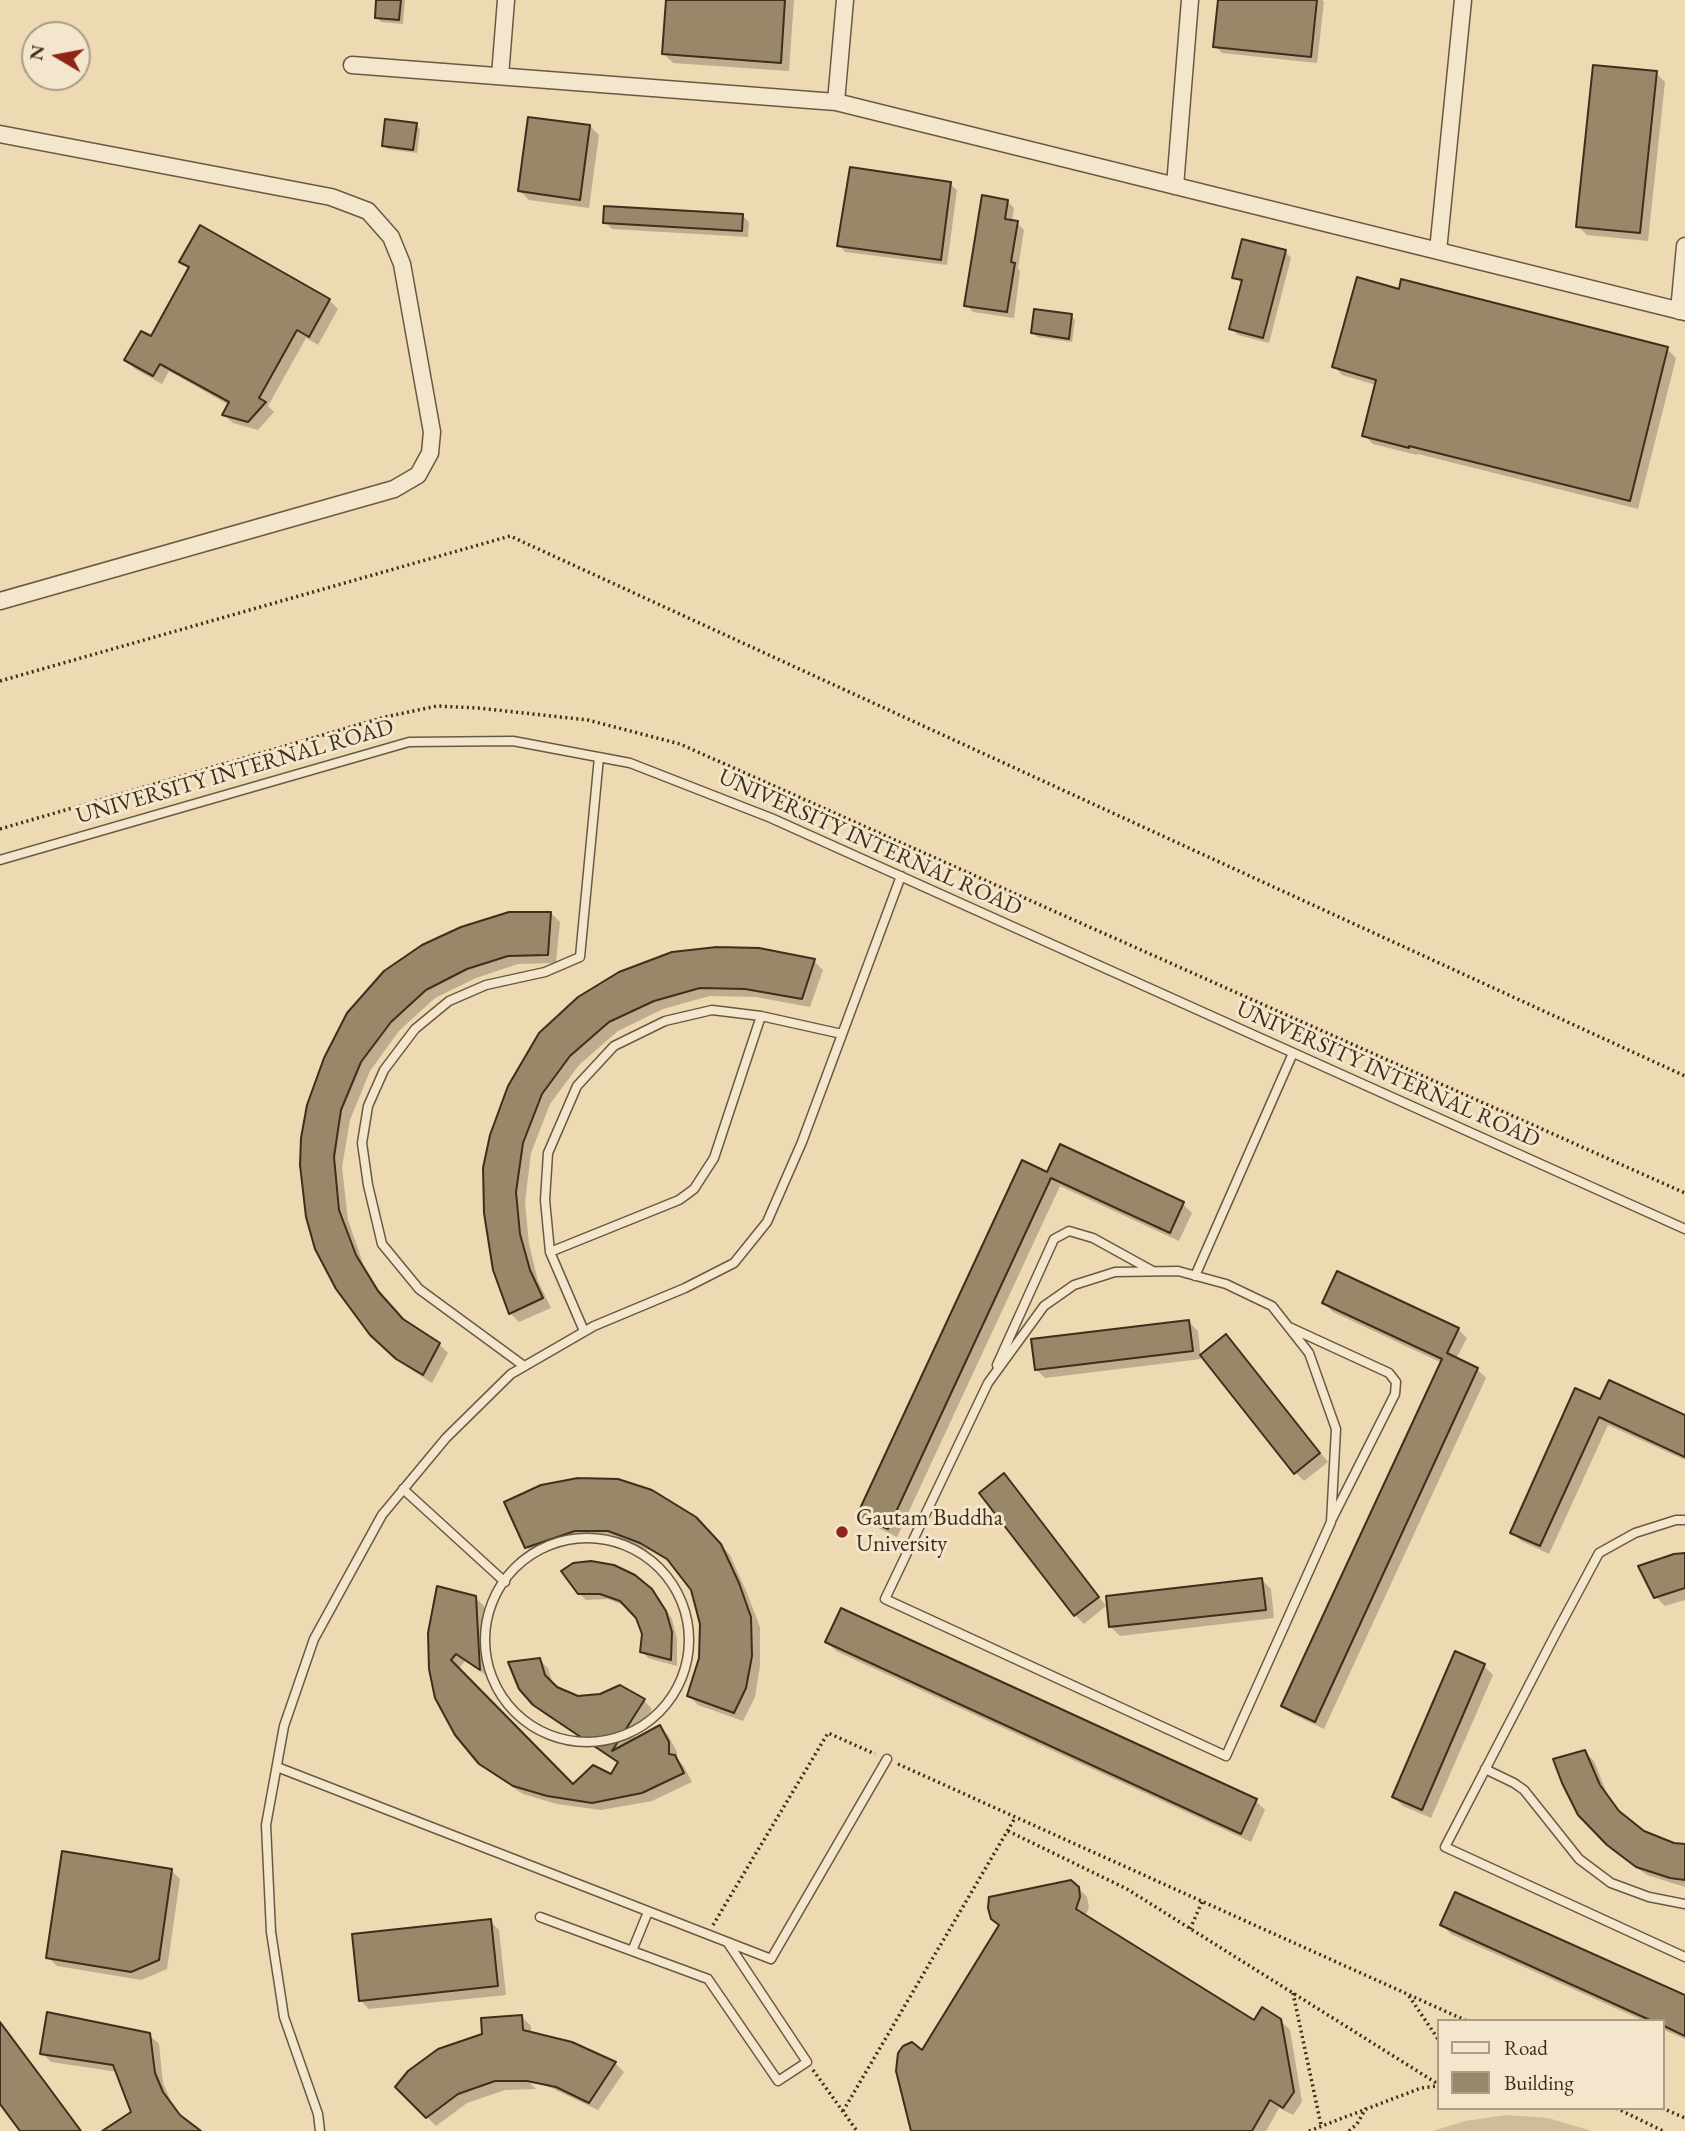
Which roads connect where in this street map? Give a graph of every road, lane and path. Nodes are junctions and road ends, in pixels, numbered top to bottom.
1 (506, 0) edge
2 (845, 0) edge
3 (1190, 0) edge
4 (1463, 0) edge
5 (352, 65) dead end
6 (500, 76) junction
7 (836, 102) junction
8 (0, 134) edge
9 (1175, 186) junction
10 (1685, 246) edge
11 (1438, 251) junction
12 (1682, 312) edge
13 (0, 601) edge
14 (0, 681) edge
15 (599, 757) junction
16 (0, 829) edge
17 (0, 860) edge
18 (901, 876) junction
19 (761, 1016) junction
20 (842, 1034) junction
21 (1293, 1053) junction
22 (1685, 1076) edge
23 (1685, 1193) edge
24 (1685, 1229) edge
25 (550, 1252) junction
26 (1153, 1271) junction
27 (1195, 1276) junction
28 (1288, 1327) junction
29 (584, 1331) junction
30 (524, 1366) junction
31 (988, 1383) junction
32 (403, 1489) junction
33 (1685, 1520) edge
34 (1331, 1522) junction
35 (505, 1581) junction
36 (887, 1759) junction
37 (277, 1767) junction
38 (1485, 1769) junction
39 (1015, 1818) junction
40 (1008, 1831) junction
41 (1202, 1902) junction
42 (1685, 1904) edge
43 (648, 1912) junction
44 (540, 1917) dead end
45 (1190, 1929) junction
46 (707, 1935) junction
47 (728, 1943) junction
48 (632, 1951) junction
49 (1685, 1957) edge
50 (1293, 1993) junction
51 (1408, 1994) junction
52 (1463, 2019) edge
53 (1436, 2036) edge
54 (807, 2062) junction
55 (1436, 2084) edge
56 (1436, 2085) edge
57 (1366, 2108) junction
58 (1664, 2109) edge
59 (1620, 2110) edge
60 (843, 2111) junction
61 (1685, 2118) edge
62 (1321, 2125) junction
63 (320, 2131) edge
64 (857, 2131) edge
65 (1308, 2131) edge
66 (1349, 2131) edge
67 (1663, 2131) edge

1 - 6 street
2 - 7 street
3 - 9 street
4 - 11 street
5 - 6 street
6 - 7 street
7 - 9 street
8 - 13 street
9 - 11 street
10 - 12 street
11 - 12 street
14 - 22 path
15 - 17 lane, UNIVERSITY INTERNAL ROAD
15 - 18 lane, UNIVERSITY INTERNAL ROAD
15 - 30 lane
16 - 23 path
18 - 20 lane
18 - 21 lane, UNIVERSITY INTERNAL ROAD
19 - 20 lane
19 - 25 lane
19 - 25 lane
20 - 29 lane
21 - 24 lane, UNIVERSITY INTERNAL ROAD
21 - 27 lane
25 - 29 lane
26 - 27 lane
26 - 31 lane
26 - 31 lane
27 - 28 lane
28 - 34 lane
28 - 34 lane
29 - 30 lane
30 - 32 lane
31 - 34 lane
32 - 35 lane
32 - 37 lane
33 - 38 lane
35 - 35 lane
36 - 39 path
36 - 46 path
36 - 47 lane
37 - 43 lane
37 - 63 lane
38 - 42 lane
38 - 49 lane
39 - 40 path
39 - 41 path
40 - 45 path
40 - 60 path
41 - 45 path
41 - 51 path
43 - 46 lane
43 - 48 lane
44 - 48 lane
45 - 50 path
46 - 47 lane
47 - 54 lane
48 - 54 lane
50 - 55 path
50 - 62 path
51 - 52 path
51 - 53 path
54 - 60 path
56 - 57 path
57 - 62 path
57 - 66 path
58 - 61 path
59 - 67 path
60 - 64 path
62 - 65 path

